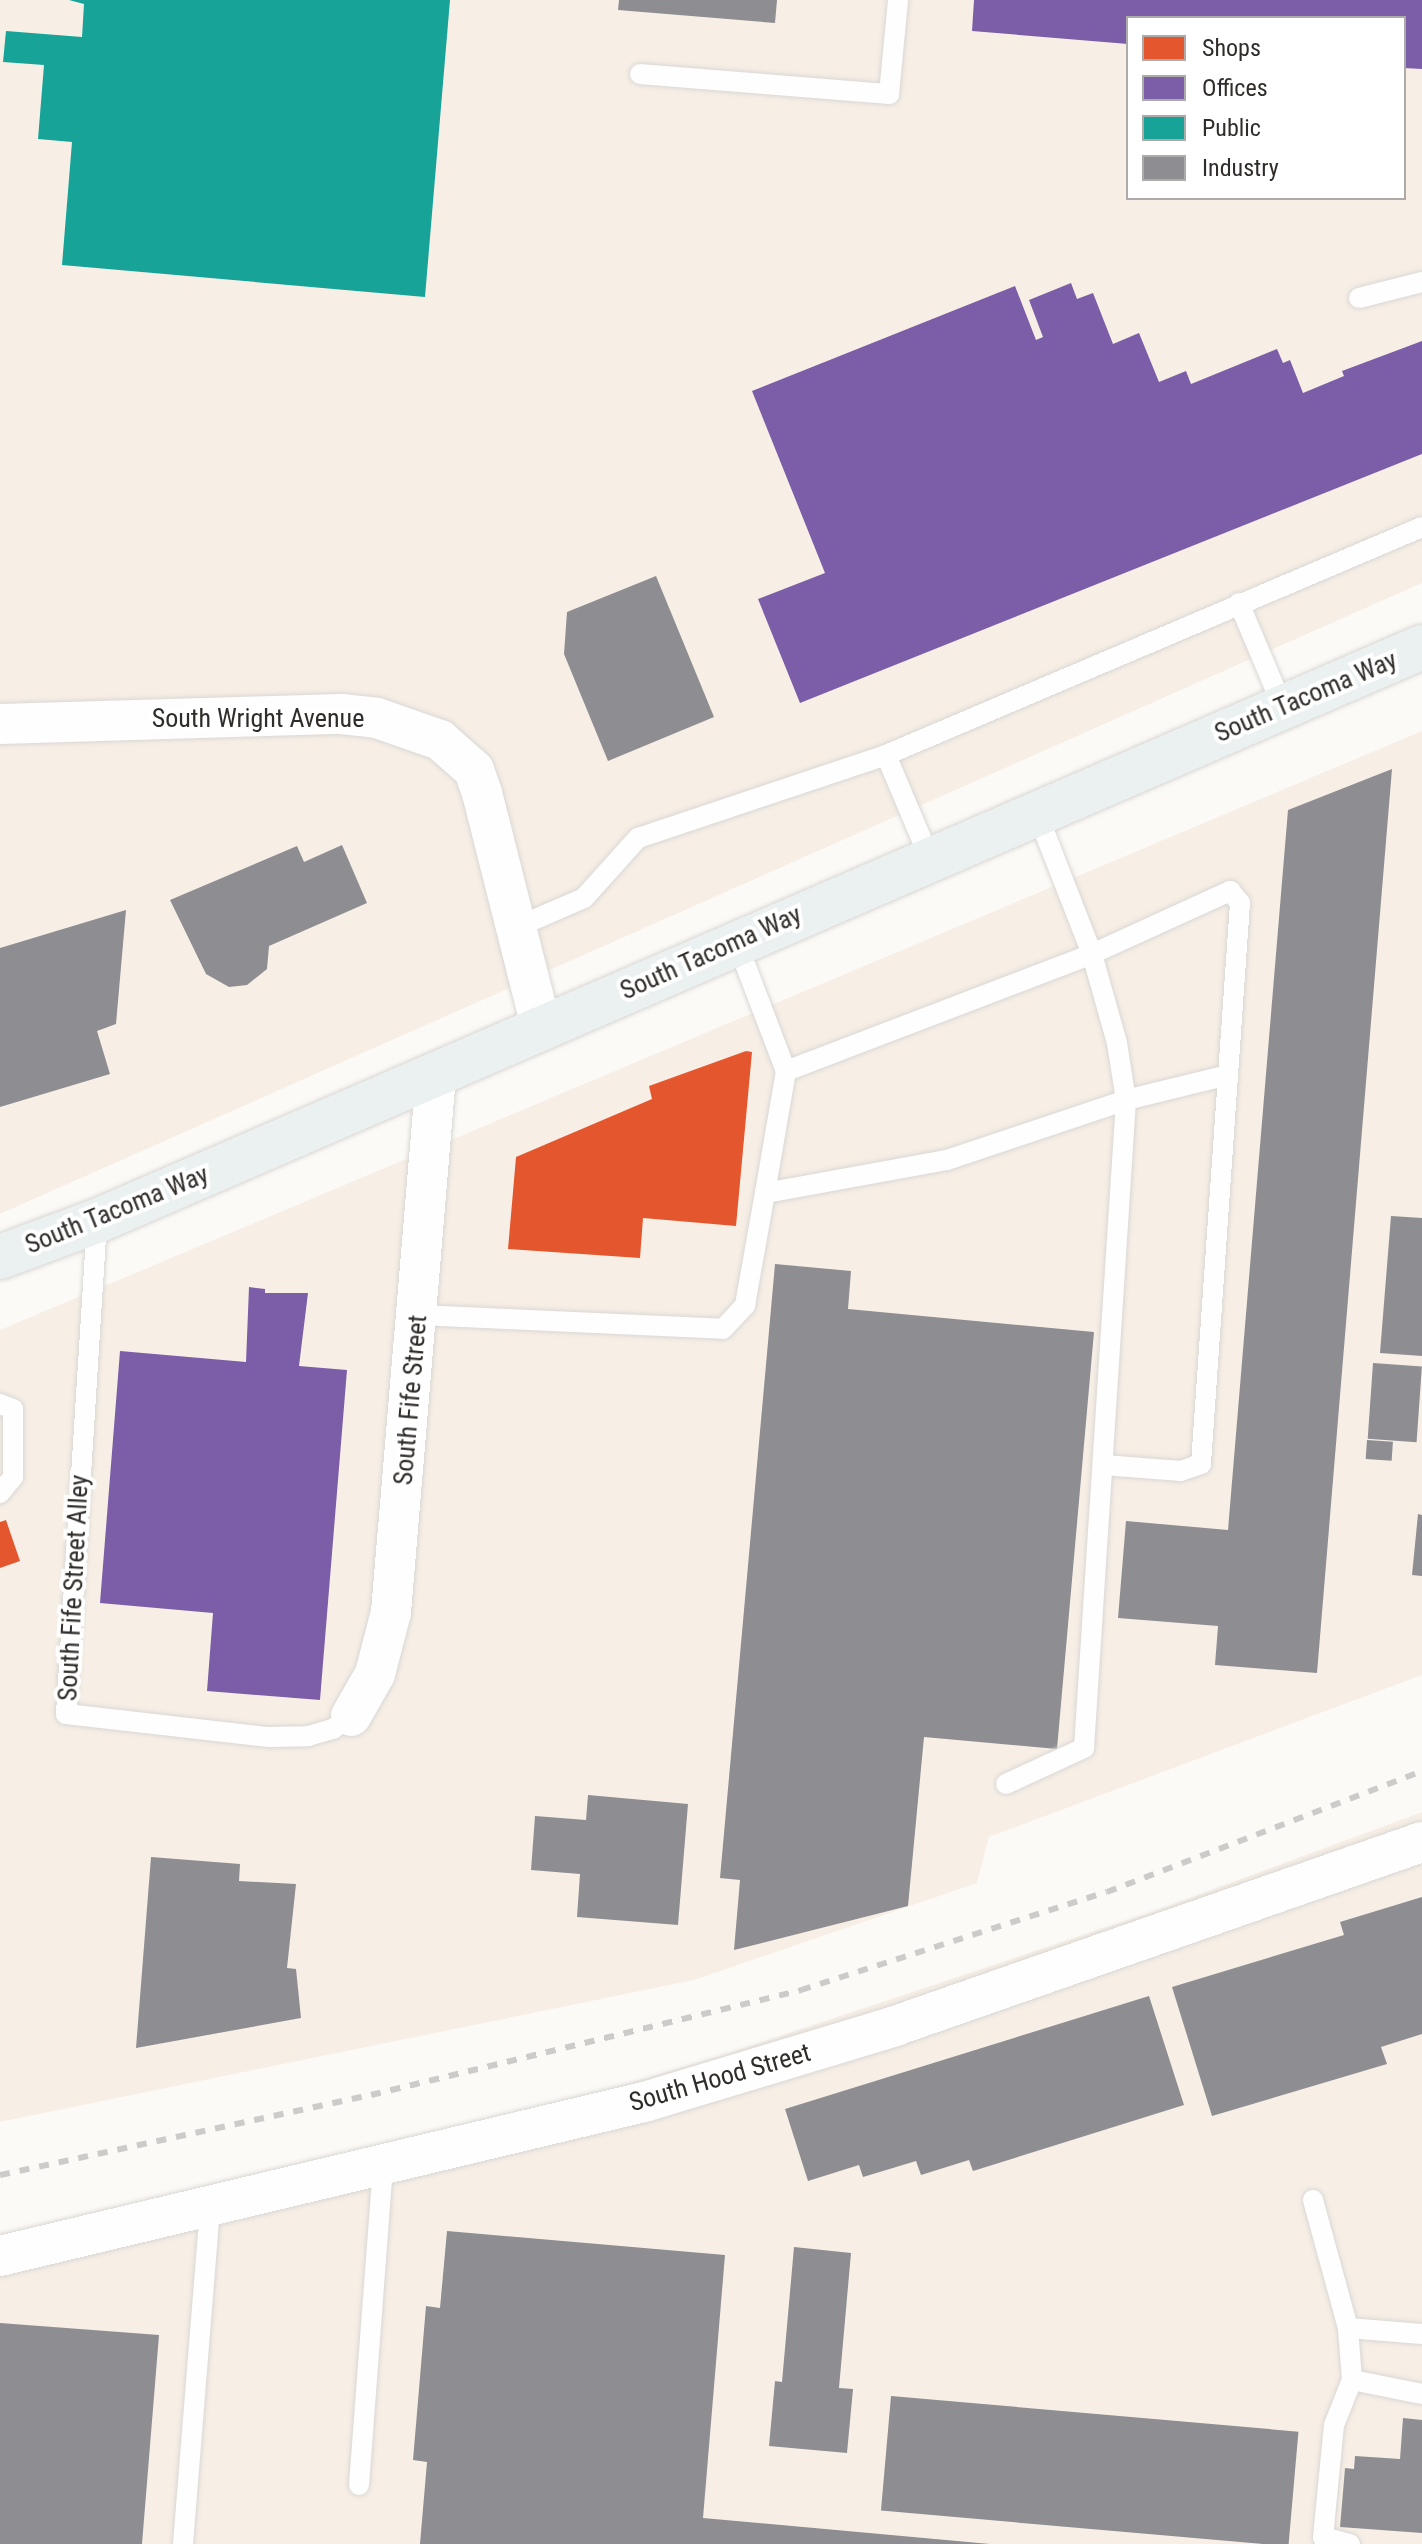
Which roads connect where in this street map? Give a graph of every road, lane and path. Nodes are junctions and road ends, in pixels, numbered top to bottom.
1 (898, 0) edge
2 (640, 74) dead end
3 (1422, 282) edge
4 (1359, 298) dead end
5 (1422, 527) edge
6 (1239, 603) junction
7 (1422, 647) edge
8 (1283, 707) junction
9 (0, 724) edge
10 (886, 755) junction
11 (1037, 813) junction
12 (929, 857) junction
13 (515, 928) junction
14 (737, 943) junction
15 (1092, 954) junction
16 (541, 1027) junction
17 (786, 1071) junction
18 (436, 1075) junction
19 (1228, 1075) junction
20 (1126, 1100) junction
21 (765, 1193) junction
22 (97, 1221) junction
23 (0, 1257) edge
24 (419, 1315) junction
25 (0, 1404) edge
26 (1103, 1465) junction
27 (0, 1493) edge
28 (351, 1716) joint
29 (1006, 1784) dead end
30 (1422, 1842) edge
31 (383, 2165) junction
32 (1313, 2200) dead end
33 (210, 2207) junction
34 (0, 2256) edge
35 (1348, 2328) junction
36 (1422, 2334) edge
37 (1352, 2380) junction
38 (1422, 2394) edge
39 (359, 2485) dead end
40 (183, 2544) edge
41 (1350, 2544) edge

1 - 2 lane
3 - 4 lane
5 - 6 lane
6 - 8 lane
6 - 10 lane
7 - 8 main road, South Tacoma Way
8 - 11 main road, South Tacoma Way
9 - 13 street, South Wright Avenue
10 - 12 lane
10 - 13 lane
11 - 12 main road, South Tacoma Way
11 - 15 lane
12 - 14 main road, South Tacoma Way
13 - 16 street, South Wright Avenue
14 - 16 main road, South Tacoma Way
14 - 17 lane
15 - 17 lane
15 - 19 lane
15 - 20 lane
16 - 18 main road, South Tacoma Way
17 - 21 lane
18 - 22 main road, South Tacoma Way
18 - 24 street, South Fife Street
19 - 20 lane
19 - 26 lane
20 - 21 lane
20 - 26 lane
21 - 24 lane
22 - 23 main road, South Tacoma Way
22 - 28 lane, South Fife Street Alley
24 - 28 street, South Fife Street
25 - 27 lane
26 - 29 lane
30 - 31 street, South Hood Street
31 - 33 street, South Hood Street
31 - 39 lane
32 - 35 lane
33 - 34 street, South Hood Street
33 - 40 lane
35 - 36 lane
35 - 37 lane
37 - 38 lane
37 - 41 lane

